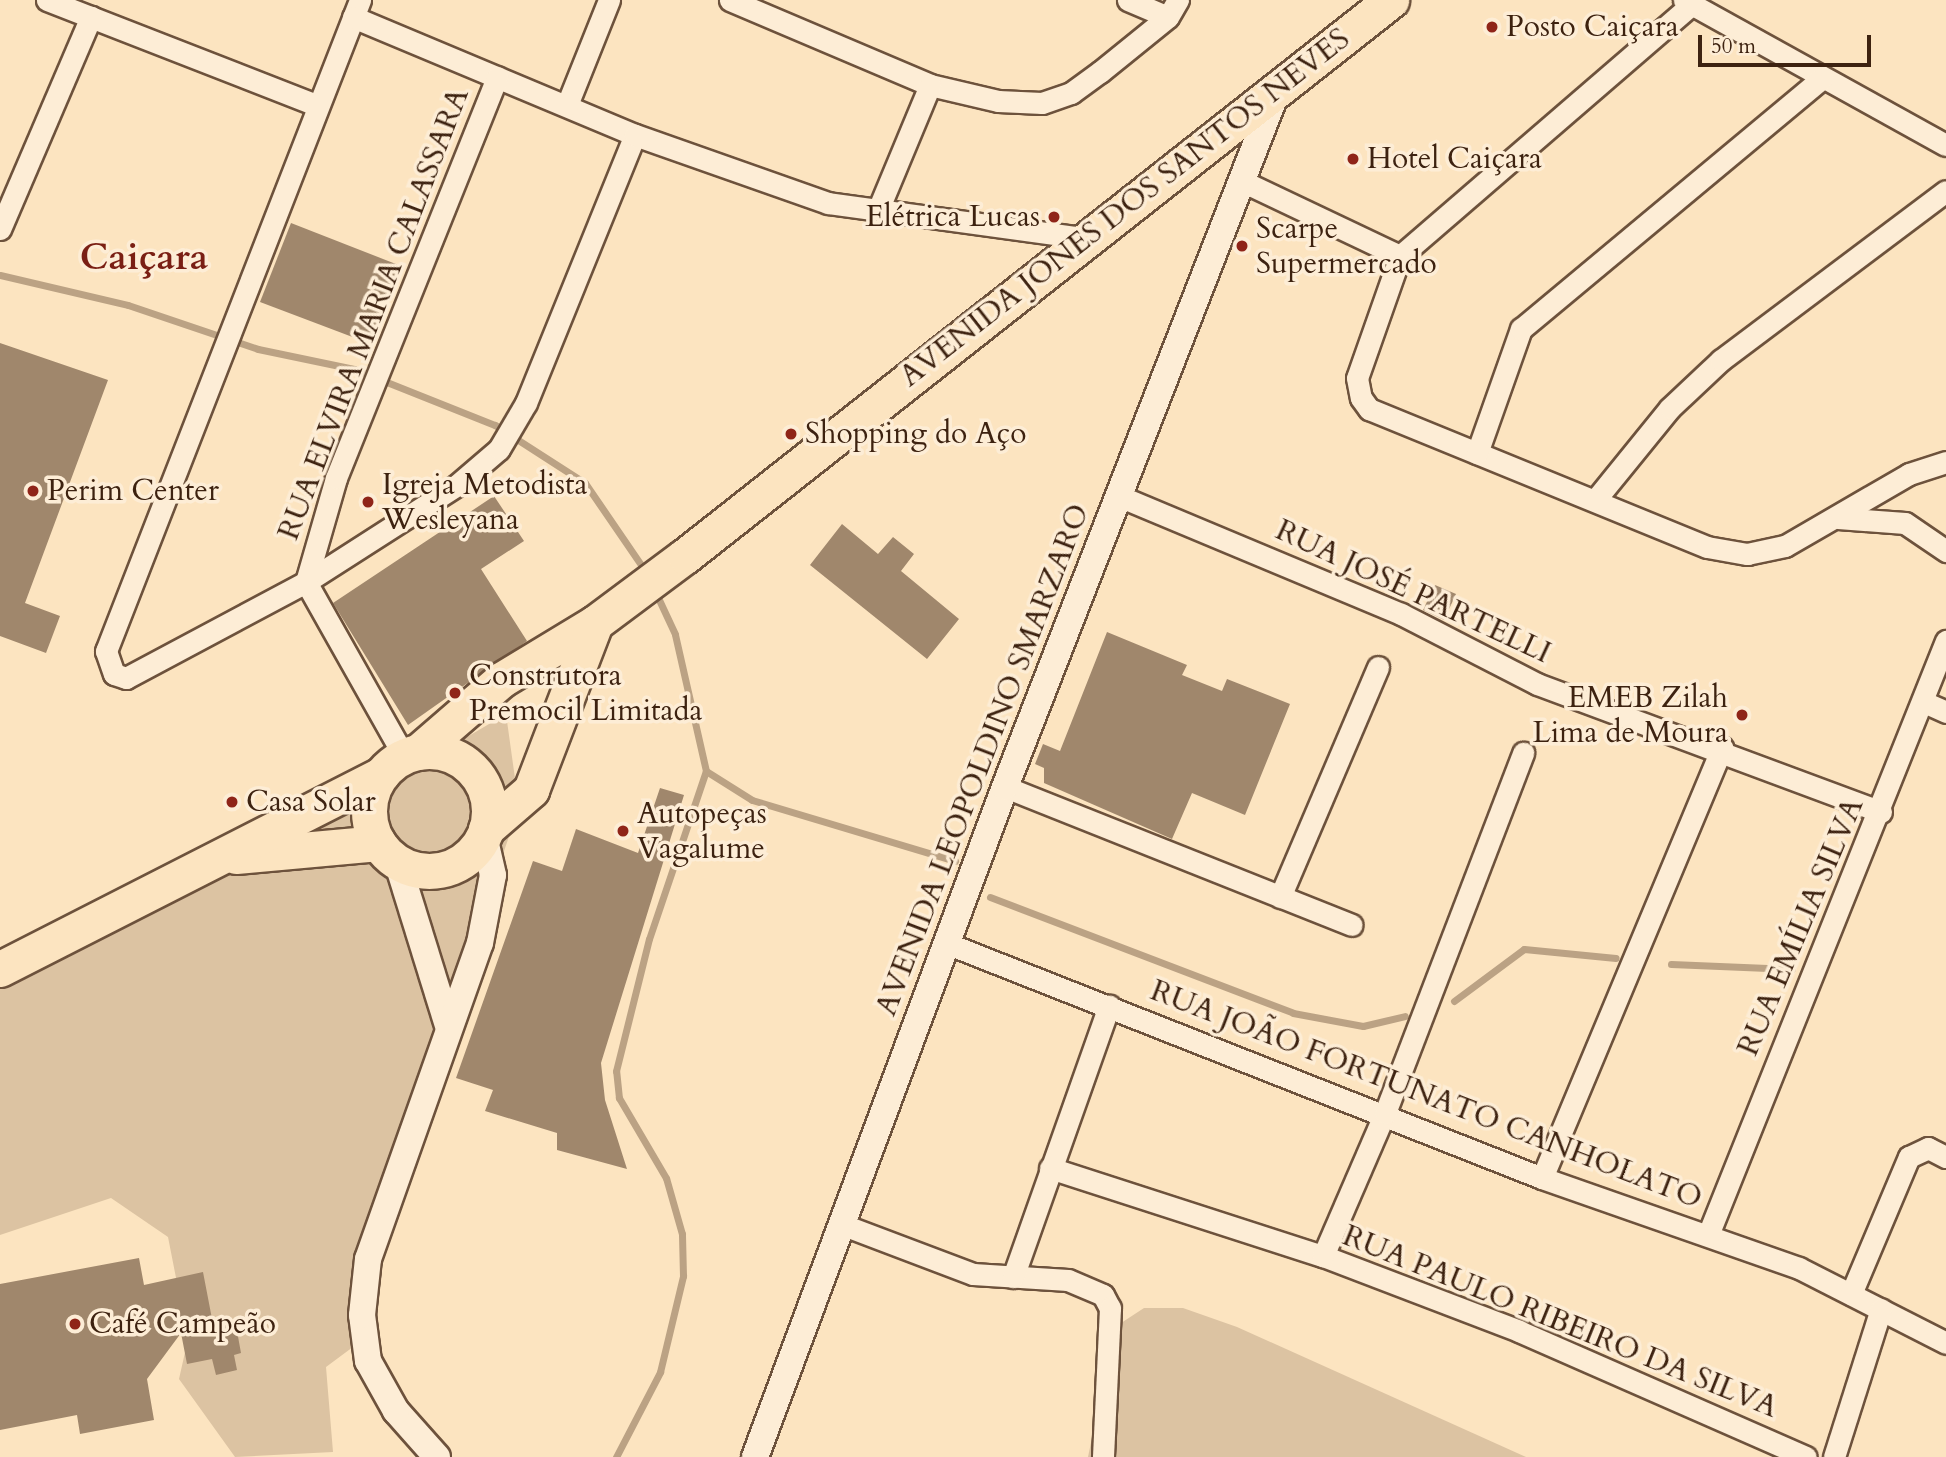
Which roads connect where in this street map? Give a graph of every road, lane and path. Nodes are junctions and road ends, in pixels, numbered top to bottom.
1 (47, 0) edge
2 (609, 0) edge
3 (730, 0) edge
4 (1128, 0) edge
5 (1391, 0) edge
6 (1687, 2) edge
7 (356, 8) edge
8 (1173, 8) edge
9 (91, 18) junction
10 (497, 77) junction
11 (1822, 78) junction
12 (930, 85) junction
13 (1278, 88) junction
14 (316, 105) junction
15 (568, 105) junction
16 (635, 135) junction
17 (1946, 145) edge
18 (1244, 182) junction
19 (1946, 191) edge
20 (878, 211) junction
21 (0, 229) edge
22 (1083, 238) junction
23 (1400, 256) junction
24 (1477, 453) junction
25 (1946, 462) edge
26 (1119, 496) junction
27 (1596, 499) junction
28 (1829, 519) junction
29 (1946, 551) edge
30 (306, 582) junction
31 (595, 623) junction
32 (1946, 641) edge
33 (1378, 667) dead end
34 (1926, 704) junction
35 (1946, 712) edge
36 (1722, 747) junction
37 (1523, 753) dead end
38 (401, 761) junction
39 (1005, 787) junction
40 (1881, 812) junction
41 (485, 832) junction
42 (388, 854) junction
43 (218, 858) junction
44 (1280, 897) junction
45 (1351, 925) dead end
46 (946, 943) junction
47 (0, 969) edge
48 (1110, 1006) junction
49 (448, 1026) junction
50 (1385, 1113) junction
51 (1946, 1157) edge
52 (1050, 1168) junction
53 (1542, 1178) junction
54 (846, 1226) junction
55 (1708, 1235) junction
56 (1323, 1256) junction
57 (1013, 1277) junction
58 (1851, 1294) junction
59 (1881, 1309) junction
60 (1946, 1343) edge
61 (437, 1457) edge
62 (755, 1457) edge
63 (1103, 1457) edge
64 (1806, 1457) edge
65 (1834, 1457) edge

1 - 9 street
2 - 15 street
3 - 12 street
4 - 8 street
5 - 13 highway, AVENIDA JONES DOS SANTOS NEVES
6 - 11 street
6 - 23 street
7 - 10 street
7 - 14 street
8 - 12 street
9 - 14 street
9 - 21 street
10 - 15 street
10 - 30 street, RUA ELVIRA MARIA CALASSARA
11 - 17 street
11 - 24 street
12 - 20 street
13 - 18 street, AVENIDA LEOPOLDINO SMARZARO
13 - 22 highway, AVENIDA JONES DOS SANTOS NEVES
14 - 30 street
15 - 16 street
16 - 20 street
16 - 30 street
18 - 23 street
18 - 26 street, AVENIDA LEOPOLDINO SMARZARO
19 - 27 street
20 - 22 street
22 - 31 highway, AVENIDA JONES DOS SANTOS NEVES
23 - 24 street
24 - 27 street
25 - 28 street
26 - 36 street, RUA JOSÉ PARTELLI
26 - 39 street, AVENIDA LEOPOLDINO SMARZARO
27 - 28 street
28 - 29 street
30 - 38 street, RUA ELVIRA MARIA CALASSARA
31 - 38 highway, AVENIDA JONES DOS SANTOS NEVES
31 - 41 highway, AVENIDA JONES DOS SANTOS NEVES
32 - 34 street, RUA EMÍLIA SILVA
33 - 44 street
34 - 35 street
34 - 40 street, RUA EMÍLIA SILVA
36 - 40 street, RUA JOSÉ PARTELLI
36 - 53 street
37 - 50 street
38 - 41 highway
38 - 42 highway
38 - 43 highway, AVENIDA JONES DOS SANTOS NEVES
39 - 44 street
39 - 46 street, AVENIDA LEOPOLDINO SMARZARO
40 - 55 street, RUA EMÍLIA SILVA
41 - 42 highway, AVENIDA JONES DOS SANTOS NEVES
41 - 49 street
42 - 43 highway, AVENIDA JONES DOS SANTOS NEVES
42 - 49 street
43 - 47 highway, AVENIDA JONES DOS SANTOS NEVES
44 - 45 street
46 - 48 street, RUA JOÃO FORTUNATO CANHOLATO
46 - 54 street, AVENIDA LEOPOLDINO SMARZARO
48 - 50 street, RUA JOÃO FORTUNATO CANHOLATO
48 - 52 street
49 - 61 street
50 - 53 street, RUA JOÃO FORTUNATO CANHOLATO
50 - 56 street
51 - 58 street
52 - 56 street, RUA PAULO RIBEIRO DA SILVA
52 - 57 street
53 - 55 street, RUA JOÃO FORTUNATO CANHOLATO
54 - 57 street
54 - 62 street, AVENIDA LEOPOLDINO SMARZARO
55 - 58 street, RUA JOÃO FORTUNATO CANHOLATO
56 - 64 street, RUA PAULO RIBEIRO DA SILVA
57 - 63 street
58 - 59 street, RUA JOÃO FORTUNATO CANHOLATO
59 - 60 street, RUA JOÃO FORTUNATO CANHOLATO
59 - 65 street

